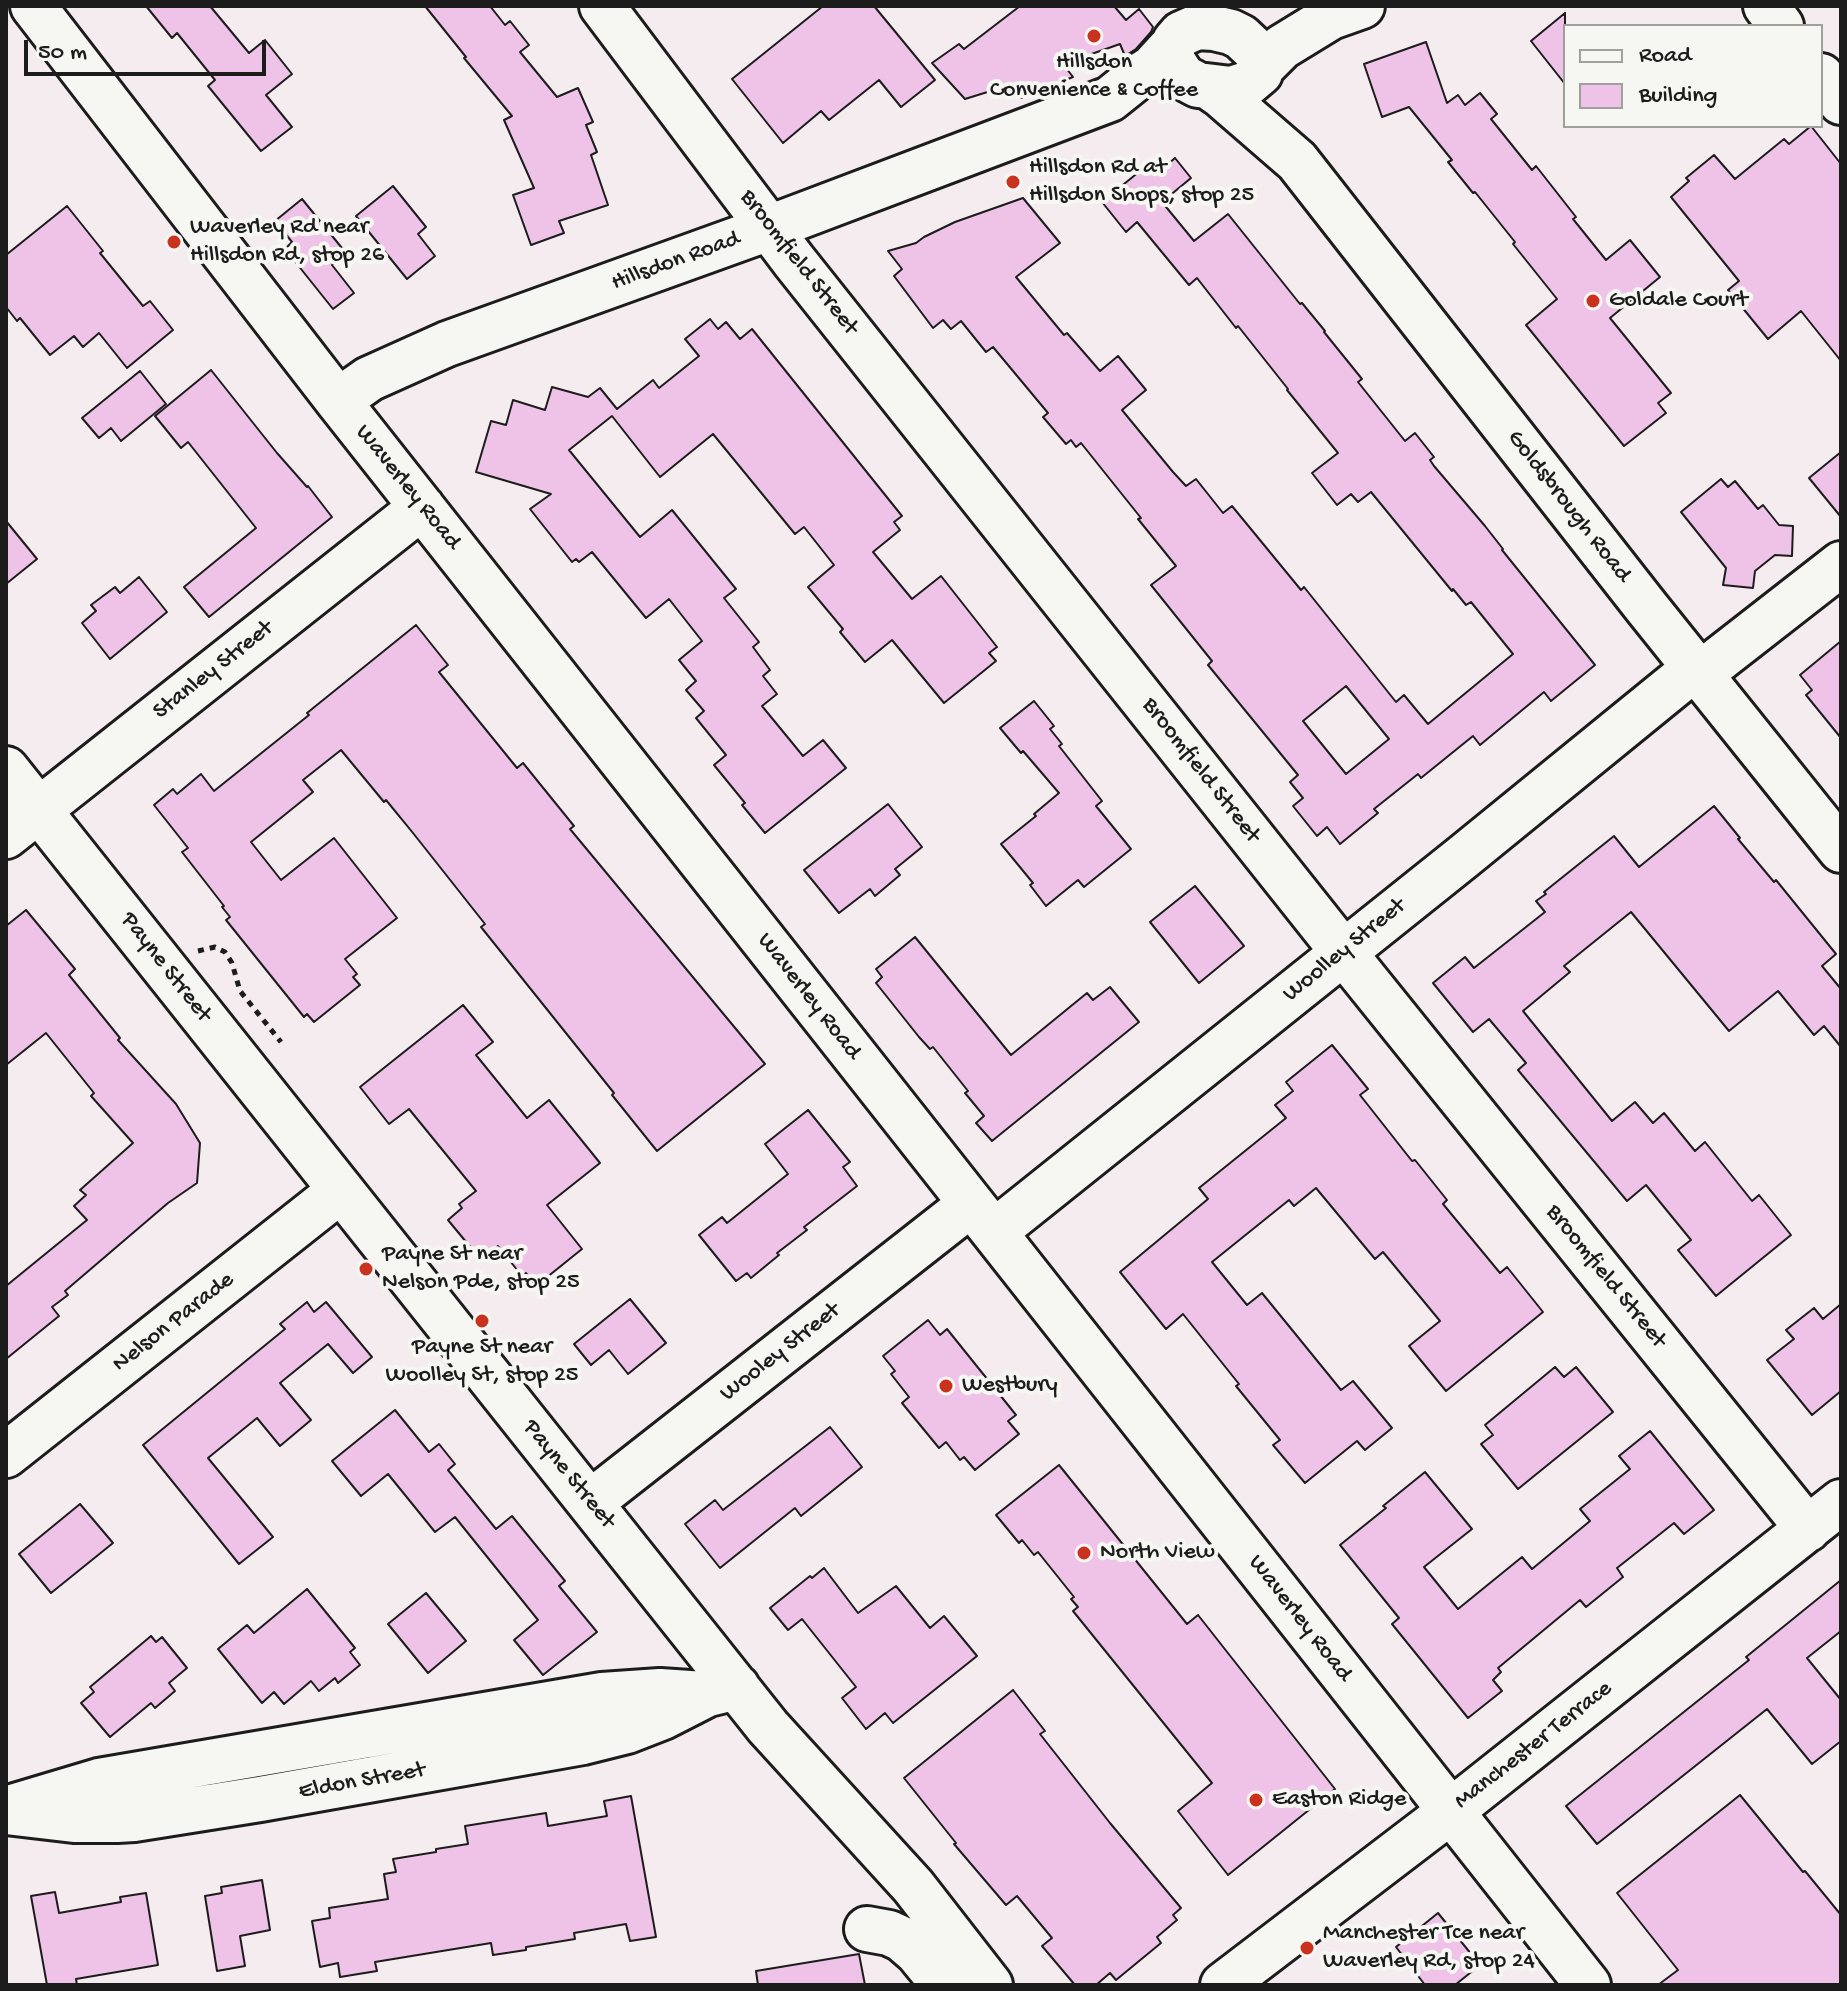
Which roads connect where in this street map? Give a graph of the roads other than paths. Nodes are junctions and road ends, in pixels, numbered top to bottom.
1 (33, 6) edge
2 (602, 6) edge
3 (1766, 6) edge
4 (1346, 12) edge
5 (1780, 24) edge
6 (1192, 26) edge
7 (1262, 68) junction
8 (1823, 79) edge
9 (1206, 87) junction
10 (1110, 99) junction
11 (1841, 102) edge
12 (1297, 161) junction
13 (769, 228) junction
14 (338, 401) junction
15 (422, 507) junction
16 (1841, 564) edge
17 (1698, 671) junction
18 (6, 769) edge
19 (22, 823) edge
20 (1841, 850) edge
21 (1344, 953) junction
22 (341, 1190) junction
23 (983, 1218) junction
24 (6, 1455) edge
25 (591, 1502) junction
26 (1824, 1516) edge
27 (723, 1691) junction
28 (6, 1810) edge
29 (1451, 1811) junction
30 (867, 1929) dead end
31 (944, 1985) edge
32 (990, 1985) edge
33 (1223, 1985) edge
34 (1588, 1985) edge

1 - 14 street, Waverley Road
2 - 13 street, Broomfield Street
3 - 5 street
4 - 6 street, Hillsdon Road
4 - 7 street, Hillsdon Road
6 - 7 street
6 - 9 street
6 - 10 street, Hillsdon Road
7 - 9 street
7 - 12 street, Goldsbrough Road
8 - 11 street
9 - 10 street, Hillsdon Road
9 - 12 street, Goldsbrough Road
10 - 13 street, Hillsdon Road
12 - 17 street, Goldsbrough Road
13 - 14 street, Hillsdon Road
13 - 21 street, Broomfield Street
14 - 15 street, Waverley Road
15 - 19 street, Stanley Street
15 - 23 street, Waverley Road
16 - 17 street, Woolley Street
17 - 20 street, Goldsbrough Road
17 - 21 street, Woolley Street
18 - 19 street, Payne Street
19 - 22 street, Payne Street
21 - 23 street, Woolley Street
21 - 26 street, Broomfield Street
22 - 24 street, Nelson Parade
22 - 25 street, Payne Street
23 - 25 street, Wooley Street
23 - 29 street, Waverley Road
25 - 27 street, Payne Street
26 - 29 street, Manchester Terrace
27 - 28 street, Eldon Street
27 - 32 street, Payne Street
29 - 33 street, Manchester Terrace
29 - 34 street, Waverley Road
30 - 31 street

